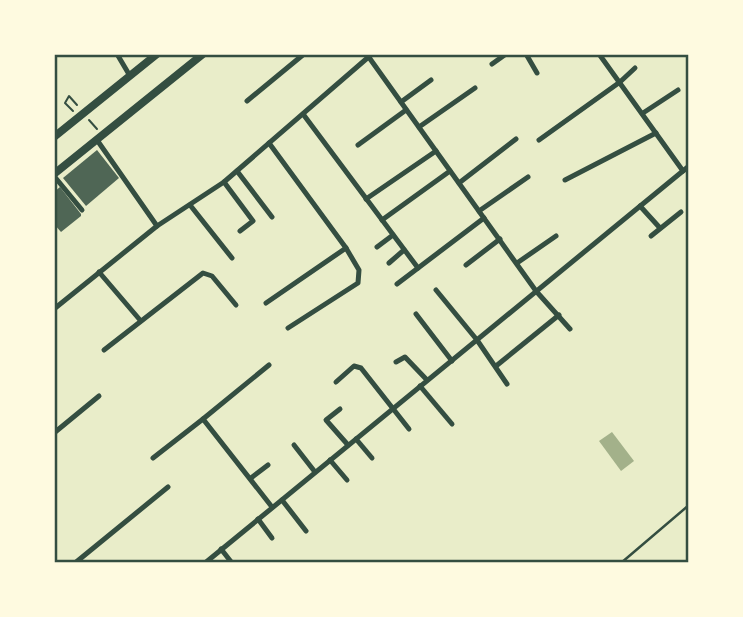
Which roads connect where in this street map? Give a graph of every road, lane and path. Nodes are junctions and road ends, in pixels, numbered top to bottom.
1 (117, 54) edge
2 (157, 54) edge
3 (202, 54) edge
4 (304, 54) edge
5 (506, 54) edge
6 (526, 54) edge
7 (599, 54) edge
8 (369, 55) edge
9 (492, 64) dead end
10 (635, 68) dead end
11 (537, 73) dead end
12 (130, 76) junction
13 (431, 80) dead end
14 (620, 82) junction
15 (475, 88) dead end
16 (678, 90) dead end
17 (69, 96) dead end
18 (247, 101) dead end
19 (401, 102) junction
20 (65, 103) dead end
21 (407, 110) junction
22 (643, 113) junction
23 (303, 114) junction
24 (418, 127) junction
25 (656, 133) junction
26 (54, 137) edge
27 (97, 139) junction
28 (516, 139) dead end
29 (539, 140) dead end
30 (270, 143) junction
31 (358, 145) dead end
32 (436, 151) junction
33 (689, 166) edge
34 (236, 171) junction
35 (450, 171) junction
36 (683, 171) junction
37 (54, 175) edge
38 (528, 177) dead end
39 (565, 180) dead end
40 (224, 182) junction
41 (459, 183) junction
42 (366, 199) junction
43 (190, 205) junction
44 (640, 206) junction
45 (82, 210) dead end
46 (479, 211) junction
47 (681, 212) dead end
48 (272, 217) dead end
49 (484, 218) junction
50 (382, 220) junction
51 (157, 226) junction
52 (660, 228) junction
53 (240, 231) dead end
54 (393, 235) junction
55 (556, 236) dead end
56 (651, 236) dead end
57 (500, 239) junction
58 (377, 247) dead end
59 (346, 248) junction
60 (404, 250) junction
61 (232, 258) dead end
62 (389, 263) dead end
63 (517, 263) junction
64 (466, 265) dead end
65 (418, 268) junction
66 (99, 272) junction
67 (397, 284) dead end
68 (436, 290) dead end
69 (536, 291) junction
70 (266, 303) dead end
71 (236, 305) dead end
72 (54, 309) edge
73 (416, 314) dead end
74 (559, 315) junction
75 (140, 320) junction
76 (288, 327) dead end
77 (570, 329) dead end
78 (477, 340) junction
79 (104, 350) dead end
80 (452, 360) junction
81 (396, 362) dead end
82 (269, 366) dead end
83 (496, 366) junction
84 (428, 380) junction
85 (336, 382) dead end
86 (507, 384) dead end
87 (420, 386) junction
88 (99, 396) dead end
89 (340, 409) dead end
90 (393, 409) junction
91 (203, 419) junction
92 (452, 424) dead end
93 (408, 429) dead end
94 (54, 433) edge
95 (356, 439) junction
96 (294, 445) dead end
97 (348, 445) junction
98 (153, 458) dead end
99 (372, 458) dead end
100 (330, 460) junction
101 (268, 465) dead end
102 (315, 472) junction
103 (251, 478) junction
104 (347, 480) dead end
105 (168, 487) dead end
106 (282, 500) junction
107 (689, 505) edge
108 (272, 508) junction
109 (258, 519) junction
110 (306, 531) dead end
111 (272, 538) dead end
112 (221, 549) junction
113 (75, 563) edge
114 (205, 563) edge
115 (232, 563) edge
116 (621, 563) edge

1 - 12 street
2 - 12 main road
3 - 27 main road
4 - 18 street
5 - 9 street
6 - 11 street
7 - 14 street
8 - 19 street
8 - 23 street
10 - 14 street
12 - 26 main road
13 - 19 street
14 - 22 street
14 - 29 street
15 - 24 street
16 - 22 street
17 - 20 path
19 - 21 street
21 - 24 street
21 - 31 street
22 - 25 street
23 - 30 street
23 - 42 street
24 - 32 street
25 - 36 street
25 - 39 street
27 - 37 main road
27 - 51 street
28 - 41 street
30 - 34 street
30 - 59 street
32 - 35 street
32 - 42 street
33 - 36 street
34 - 40 street
34 - 48 street
35 - 41 street
35 - 50 street
36 - 44 street
37 - 45 street
38 - 46 street
40 - 43 street
40 - 53 street
41 - 46 street
42 - 50 street
43 - 51 street
43 - 61 street
44 - 52 street
44 - 69 street
46 - 49 street
47 - 52 street
49 - 57 street
49 - 65 street
50 - 54 street
51 - 66 street
52 - 56 street
54 - 58 street
54 - 60 street
55 - 63 street
57 - 63 street
57 - 64 street
59 - 70 street
59 - 76 street
60 - 62 street
60 - 65 street
63 - 69 street
65 - 67 street
66 - 72 street
66 - 75 street
68 - 78 street
69 - 74 street
69 - 78 street
71 - 75 street
73 - 80 street
74 - 77 street
74 - 83 street
75 - 79 street
78 - 80 street
78 - 83 street
80 - 84 street
81 - 84 street
82 - 91 street
83 - 86 street
84 - 87 street
85 - 90 street
87 - 90 street
87 - 92 street
88 - 94 street
89 - 97 street
90 - 93 street
90 - 95 street
91 - 98 street
91 - 103 street
95 - 97 street
95 - 99 street
96 - 102 street
97 - 100 street
100 - 102 street
100 - 104 street
101 - 103 street
102 - 106 street
103 - 108 street
105 - 113 street
106 - 108 street
106 - 110 street
107 - 116 lane
108 - 109 street
109 - 111 street
109 - 112 street
112 - 114 street
112 - 115 street

